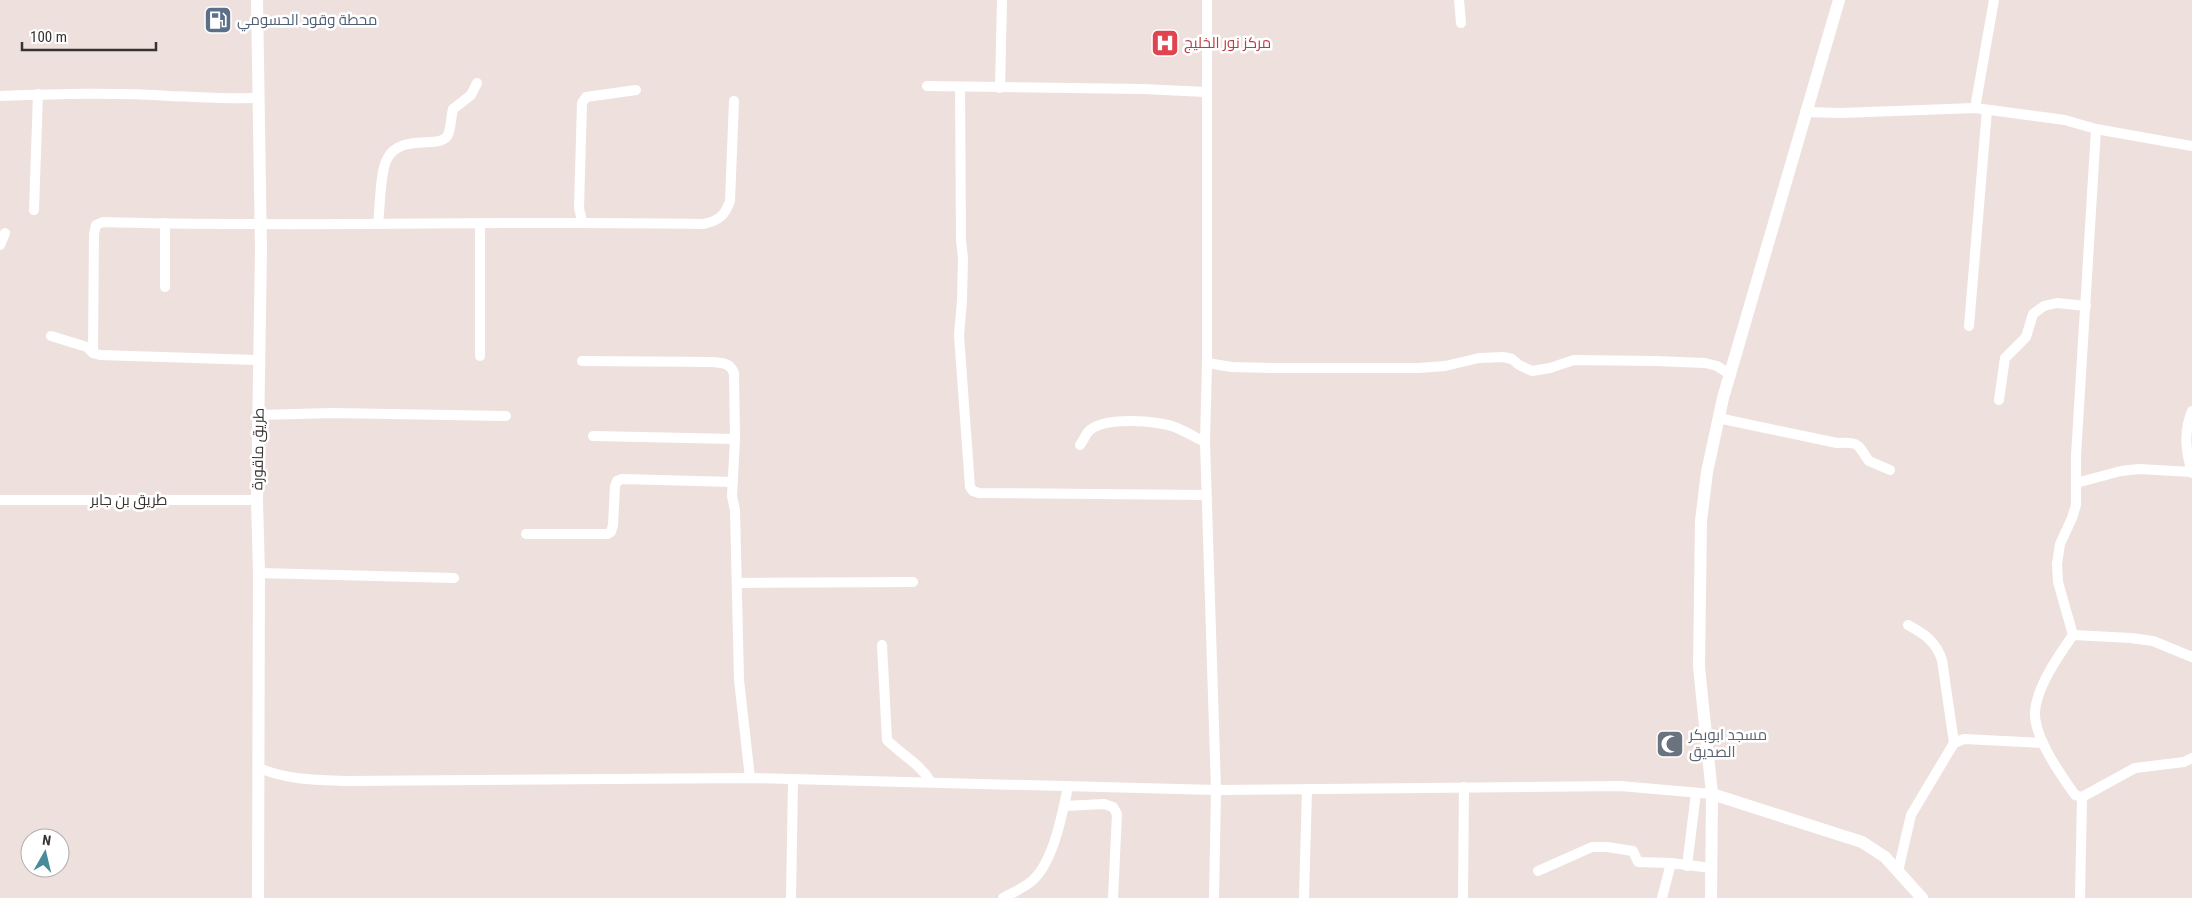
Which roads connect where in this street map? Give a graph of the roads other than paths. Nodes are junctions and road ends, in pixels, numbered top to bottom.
1 (257, 0) edge
2 (1002, 0) edge
3 (1207, 0) edge
4 (1459, 0) edge
5 (1838, 0) edge
6 (1994, 0) edge
7 (1461, 23) dead end
8 (477, 84) dead end
9 (927, 86) dead end
10 (960, 87) junction
11 (1000, 88) junction
12 (636, 90) dead end
13 (1206, 92) junction
14 (38, 94) junction
15 (0, 96) edge
16 (258, 98) junction
17 (734, 101) dead end
18 (1975, 108) junction
19 (1987, 110) junction
20 (1805, 112) junction
21 (2096, 129) junction
22 (2192, 146) edge
23 (34, 210) dead end
24 (582, 221) junction
25 (165, 224) junction
26 (260, 224) junction
27 (378, 224) junction
28 (480, 224) junction
29 (5, 233) dead end
30 (0, 245) edge
31 (165, 288) dead end
32 (2086, 306) junction
33 (1969, 326) dead end
34 (52, 336) dead end
35 (93, 353) junction
36 (480, 356) dead end
37 (259, 360) junction
38 (582, 360) dead end
39 (1207, 363) junction
40 (1731, 375) junction
41 (1999, 400) dead end
42 (2192, 411) edge
43 (259, 414) junction
44 (506, 416) dead end
45 (1718, 418) junction
46 (593, 436) dead end
47 (735, 439) junction
48 (1205, 442) junction
49 (1080, 445) dead end
50 (1890, 470) dead end
51 (2192, 472) edge
52 (733, 482) junction
53 (2076, 483) junction
54 (1206, 495) junction
55 (0, 500) edge
56 (257, 500) junction
57 (526, 534) dead end
58 (259, 573) junction
59 (454, 578) dead end
60 (913, 582) dead end
61 (738, 583) junction
62 (1908, 625) dead end
63 (2073, 635) junction
64 (882, 645) dead end
65 (2192, 657) edge
66 (2043, 742) junction
67 (1954, 743) junction
68 (2192, 758) edge
69 (259, 768) junction
70 (750, 778) junction
71 (793, 780) junction
72 (931, 782) junction
73 (1068, 787) junction
74 (1464, 787) junction
75 (1307, 789) junction
76 (1216, 790) junction
77 (1696, 792) junction
78 (1712, 794) junction
79 (2082, 797) junction
80 (1064, 806) junction
81 (1671, 863) junction
82 (1687, 866) junction
83 (1711, 868) junction
84 (1538, 871) dead end
85 (1898, 871) junction
86 (258, 898) edge
87 (791, 898) edge
88 (1003, 898) edge
89 (1113, 898) edge
90 (1214, 898) edge
91 (1304, 898) edge
92 (1463, 898) edge
93 (1662, 898) edge
94 (1711, 898) edge
95 (1922, 898) edge
96 (2080, 898) edge

1 - 16 street, طريق ماقورة
2 - 11 street
3 - 13 street
4 - 7 street
5 - 20 street
6 - 18 street
8 - 27 street
9 - 10 street
10 - 11 street
10 - 54 street
11 - 13 street
12 - 24 street
13 - 39 street
14 - 15 street
14 - 16 street
14 - 23 street
16 - 26 street, طريق ماقورة
17 - 24 street
18 - 19 street
18 - 20 street
19 - 21 street
19 - 33 street
20 - 40 street
21 - 22 street
21 - 32 street
24 - 28 street
25 - 26 street
25 - 31 street
25 - 35 street
26 - 27 street
26 - 37 street, طريق ماقورة
27 - 28 street
28 - 36 street
29 - 30 street
32 - 41 street
32 - 53 street
34 - 35 street
35 - 37 street
37 - 43 street, طريق ماقورة
38 - 47 street
39 - 40 street
39 - 48 street
40 - 45 street
42 - 51 street
43 - 44 street
43 - 56 street, طريق ماقورة
45 - 50 street
45 - 78 street
46 - 47 street
47 - 52 street
48 - 49 street
48 - 54 street
51 - 53 street
52 - 57 street
52 - 61 street
53 - 63 street
54 - 76 street
55 - 56 street, طريق بن جابر
56 - 58 street, طريق ماقورة
58 - 59 street
58 - 69 street, طريق ماقورة
60 - 61 street
61 - 70 street
62 - 67 street
63 - 65 street
63 - 66 street
64 - 72 street
66 - 67 street
66 - 79 street
67 - 85 street
68 - 79 street
69 - 70 street
69 - 86 street, طريق ماقورة
70 - 71 street
71 - 72 street
71 - 87 street
72 - 73 street
73 - 76 street
73 - 80 street
74 - 75 street
74 - 77 street
74 - 92 street
75 - 76 street
75 - 91 street
76 - 90 street
77 - 78 street
77 - 82 street
78 - 83 street
78 - 85 street
79 - 96 street
80 - 88 street
80 - 89 street
81 - 82 street
81 - 84 street
81 - 93 street
82 - 83 street
83 - 94 street
85 - 95 street

